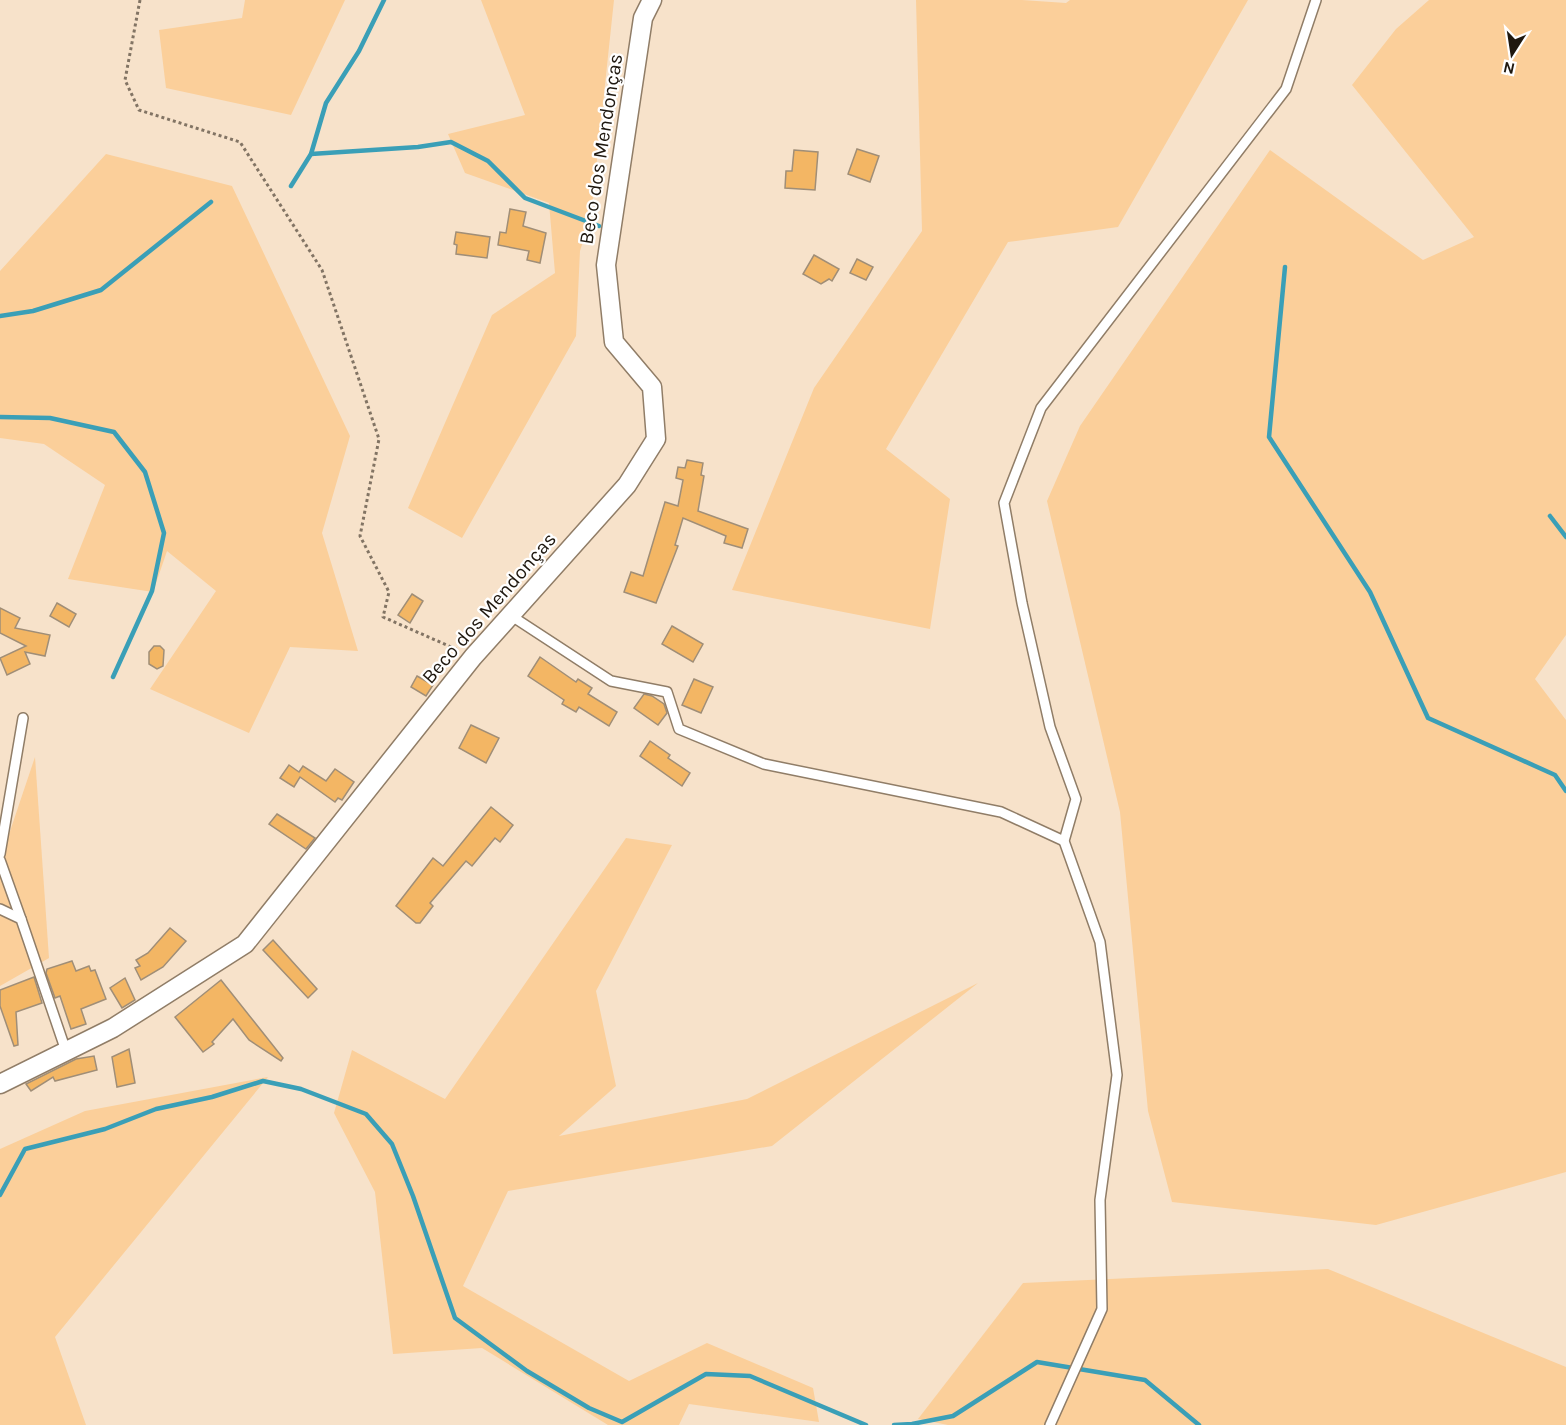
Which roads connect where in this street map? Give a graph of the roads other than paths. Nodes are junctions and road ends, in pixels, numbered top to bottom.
1 (652, 0) edge
2 (1316, 0) edge
3 (510, 615) junction
4 (23, 718) dead end
5 (1064, 841) junction
6 (0, 854) edge
7 (0, 860) edge
8 (0, 909) edge
9 (21, 919) junction
10 (66, 1051) junction
11 (0, 1084) edge
12 (1050, 1425) edge

1 - 3 street, Beco dos Mendonças
2 - 5 lane
3 - 5 lane
3 - 10 street, Beco dos Mendonças
4 - 6 lane
5 - 12 lane
7 - 9 lane
8 - 9 lane
9 - 10 lane
10 - 11 street, Beco dos Mendonças

